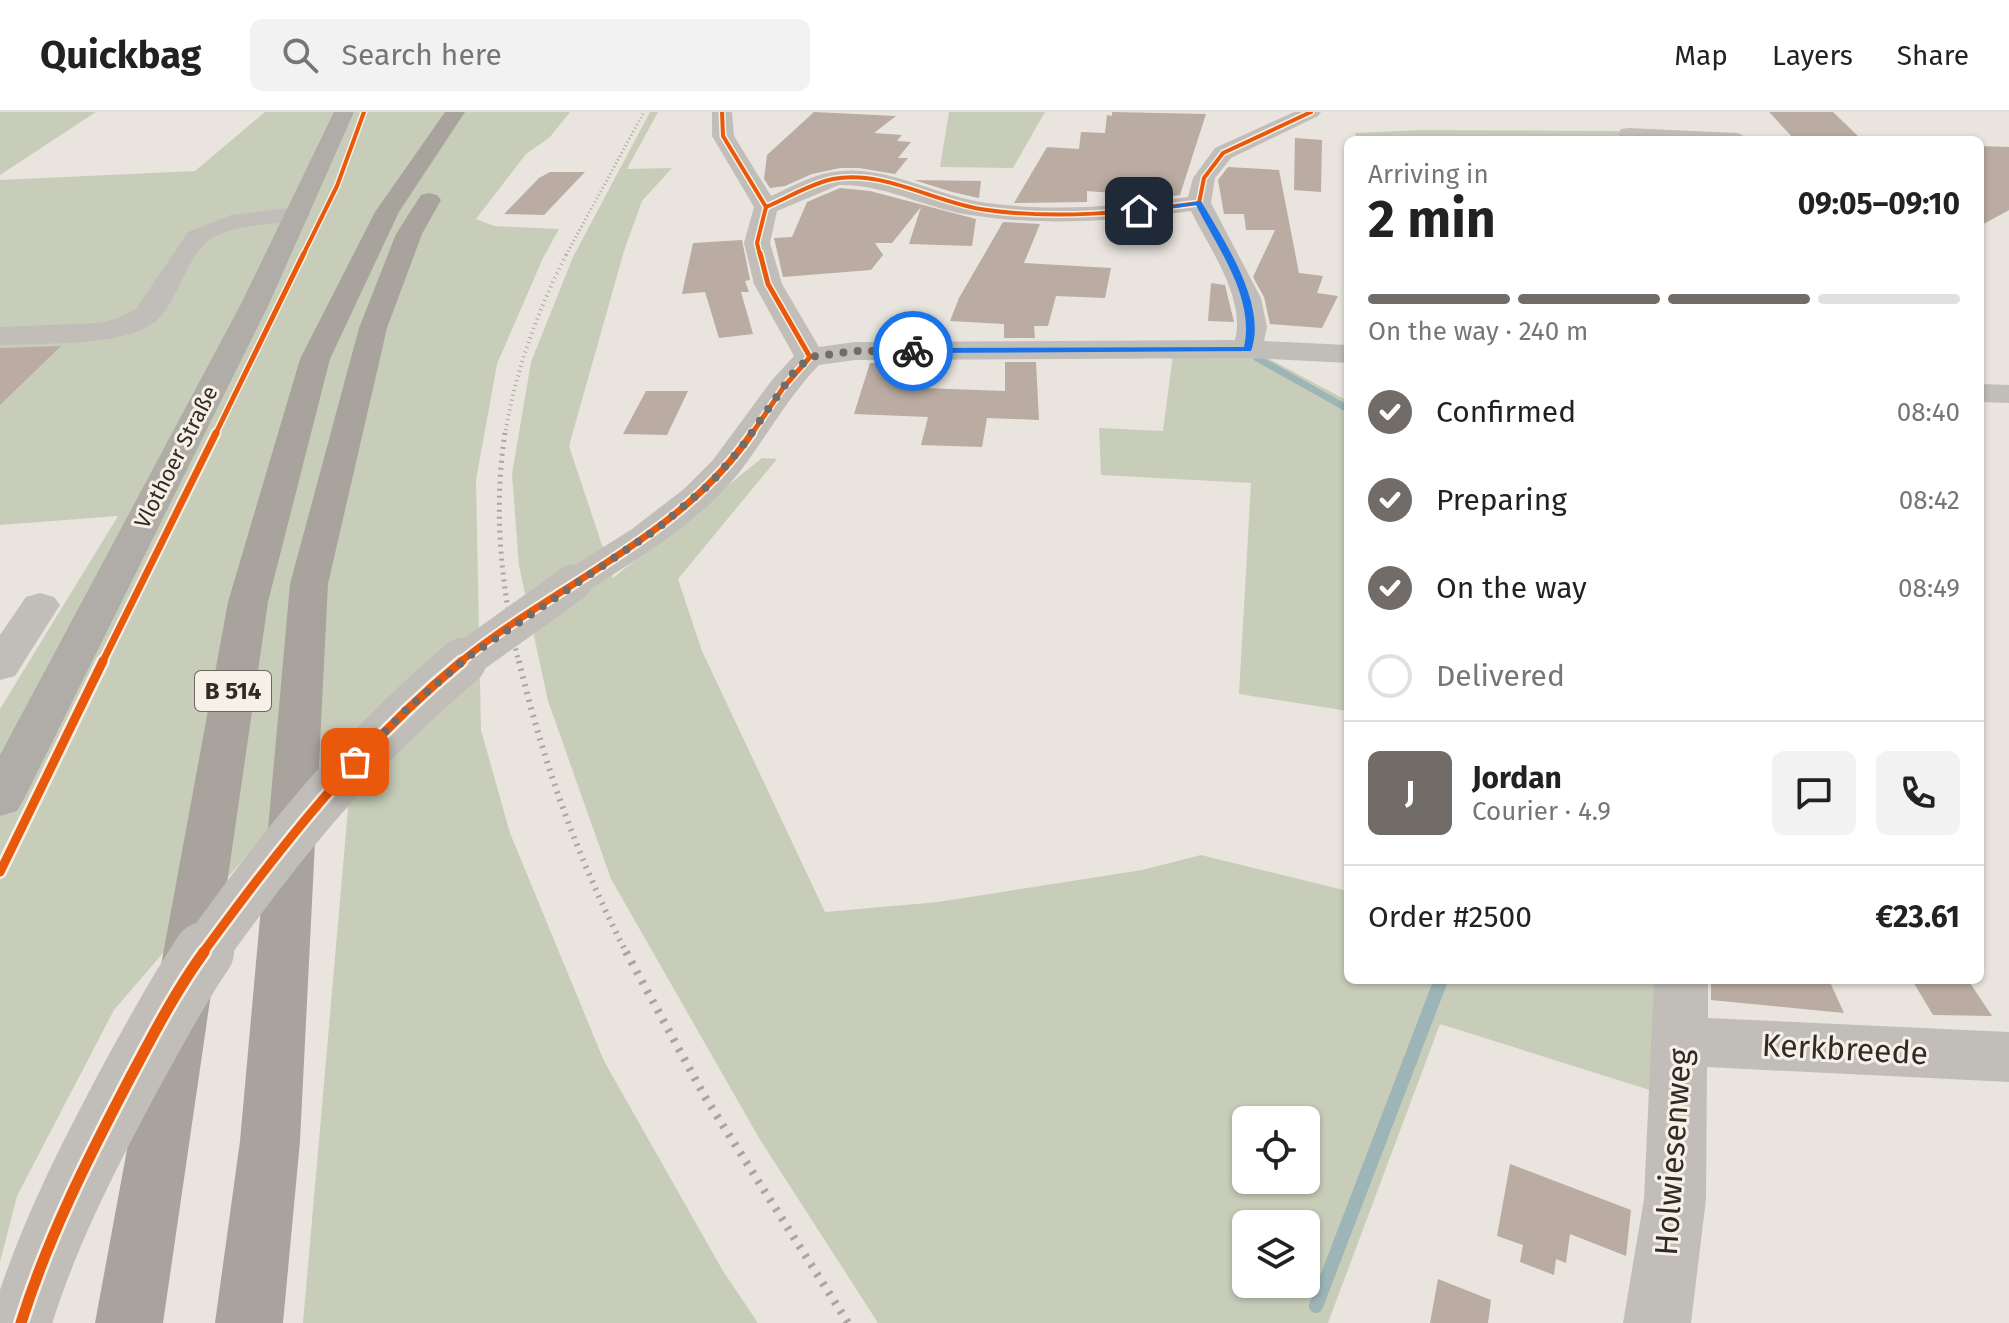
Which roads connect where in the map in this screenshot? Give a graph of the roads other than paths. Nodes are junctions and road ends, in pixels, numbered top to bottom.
1 (344, 112) edge
2 (722, 112) edge
3 (1311, 112) edge
4 (1613, 112) edge
5 (467, 121) edge
6 (1630, 136) edge
7 (439, 183) dead end
8 (1199, 203) junction
9 (766, 207) junction
10 (298, 214) junction
11 (0, 336) edge
12 (1248, 349) junction
13 (1344, 354) edge
14 (810, 357) junction
15 (1984, 393) edge
16 (2009, 394) edge
17 (40, 605) dead end
18 (0, 667) edge
19 (0, 799) edge
20 (1681, 984) edge
21 (1681, 1041) junction
22 (2009, 1057) edge
23 (21, 1323) edge
24 (129, 1323) edge
25 (249, 1323) edge
26 (1657, 1323) edge

1 - 10 main road, Vlothoer Straße
2 - 9 street
3 - 8 street
4 - 6 street
5 - 24 highway, B 514
7 - 25 highway, B 514
8 - 9 street
8 - 12 street
9 - 14 street
10 - 11 street
10 - 19 main road, Vlothoer Straße
12 - 13 street
12 - 14 street
14 - 23 street, bridge
15 - 16 street
17 - 18 street
20 - 21 street, Holwiesenweg
21 - 22 street, Kerkbreede
21 - 26 street, Holwiesenweg

